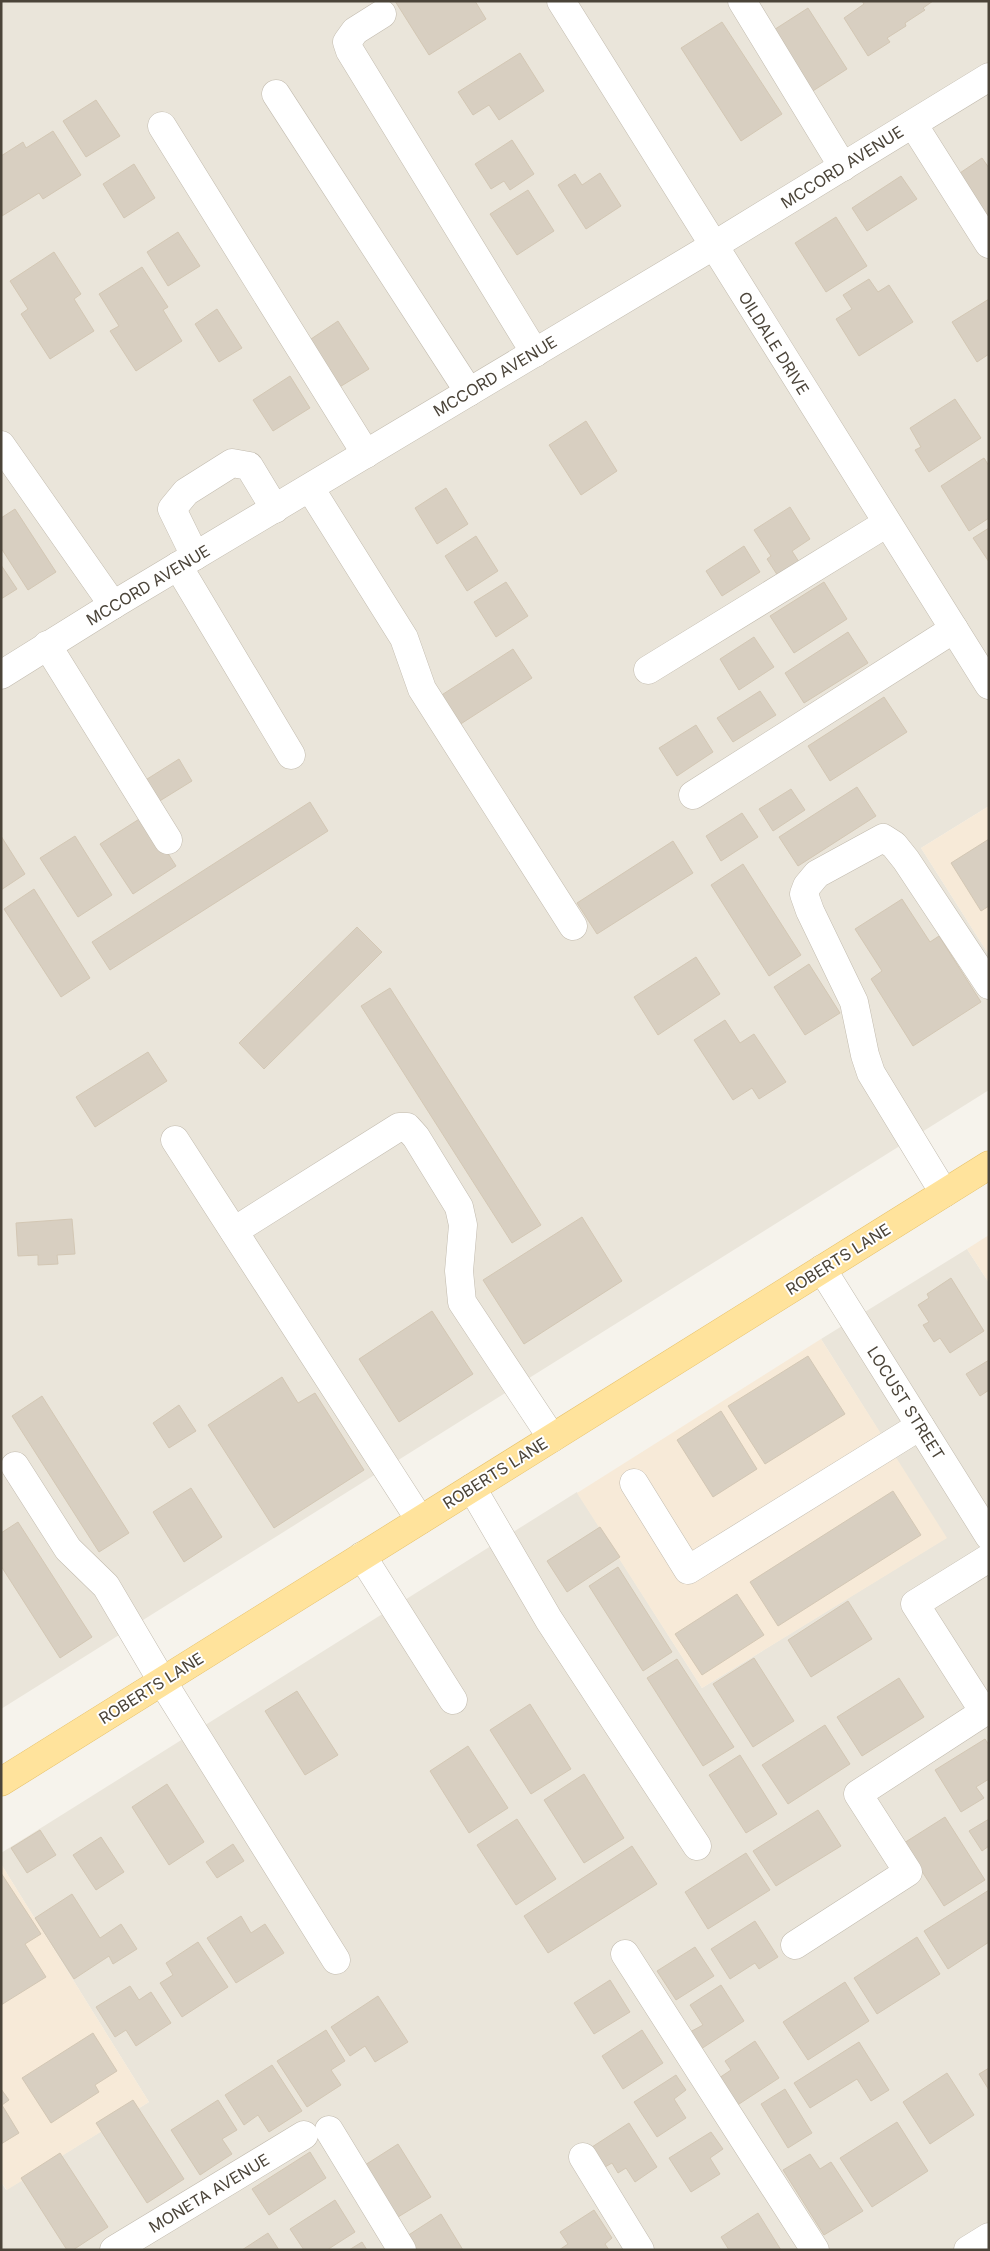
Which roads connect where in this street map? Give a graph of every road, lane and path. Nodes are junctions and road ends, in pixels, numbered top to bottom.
1 (561, 1) edge
2 (742, 1) edge
3 (382, 14) dead end
4 (989, 77) edge
5 (276, 94) dead end
6 (913, 124) junction
7 (162, 126) dead end
8 (843, 167) junction
9 (989, 244) edge
10 (713, 246) junction
11 (535, 353) junction
12 (469, 392) junction
13 (1, 445) edge
14 (366, 454) junction
15 (310, 488) junction
16 (275, 509) junction
17 (887, 523) junction
18 (187, 561) junction
19 (113, 605) junction
20 (954, 629) junction
21 (47, 645) junction
22 (4, 668) edge
23 (648, 670) dead end
24 (989, 684) edge
25 (291, 755) dead end
26 (693, 795) dead end
27 (168, 840) dead end
28 (573, 926) dead end
29 (989, 985) edge
30 (175, 1140) dead end
31 (989, 1165) edge
32 (944, 1193) junction
33 (234, 1231) junction
34 (822, 1269) junction
35 (920, 1426) junction
36 (552, 1438) junction
37 (15, 1466) dead end
38 (634, 1483) dead end
39 (472, 1488) junction
40 (420, 1520) junction
41 (989, 1536) edge
42 (362, 1556) junction
43 (989, 1558) edge
44 (162, 1681) junction
45 (453, 1700) dead end
46 (986, 1710) edge
47 (1, 1782) edge
48 (698, 1846) dead end
49 (795, 1945) dead end
50 (625, 1954) dead end
51 (336, 1960) dead end
52 (583, 2157) dead end
53 (989, 2237) edge
54 (114, 2250) edge
55 (402, 2250) edge
56 (640, 2250) edge
57 (815, 2250) edge
58 (968, 2250) edge

1 - 10 street, OILDALE DRIVE
2 - 8 street
3 - 11 street
4 - 6 street, MCCORD AVENUE
5 - 12 street
6 - 8 street, MCCORD AVENUE
6 - 9 street
7 - 14 street
8 - 10 street, MCCORD AVENUE
10 - 11 street, MCCORD AVENUE
10 - 17 street, OILDALE DRIVE
11 - 12 street, MCCORD AVENUE
12 - 14 street, MCCORD AVENUE
13 - 19 street
14 - 15 street, MCCORD AVENUE
15 - 16 street, MCCORD AVENUE
15 - 28 street
16 - 18 street, MCCORD AVENUE
16 - 18 street
17 - 20 street, OILDALE DRIVE
17 - 23 street
18 - 19 street, MCCORD AVENUE
18 - 25 street
19 - 21 street, MCCORD AVENUE
20 - 24 street, OILDALE DRIVE
20 - 26 street
21 - 22 street, MCCORD AVENUE
21 - 27 street
29 - 32 street
30 - 33 street
31 - 32 main road, ROBERTS LANE
32 - 34 main road, ROBERTS LANE
33 - 36 street
33 - 40 street
34 - 35 street, LOCUST STREET
34 - 36 main road, ROBERTS LANE
35 - 38 street
35 - 41 street, LOCUST STREET
36 - 39 main road, ROBERTS LANE
37 - 44 street
39 - 40 main road, ROBERTS LANE
39 - 48 street
40 - 42 main road, ROBERTS LANE
42 - 44 main road, ROBERTS LANE
42 - 45 street
43 - 46 street
44 - 47 main road, ROBERTS LANE
44 - 51 street
46 - 49 street
50 - 57 street
52 - 56 street
53 - 58 street
54 - 55 street, MONETA AVENUE

